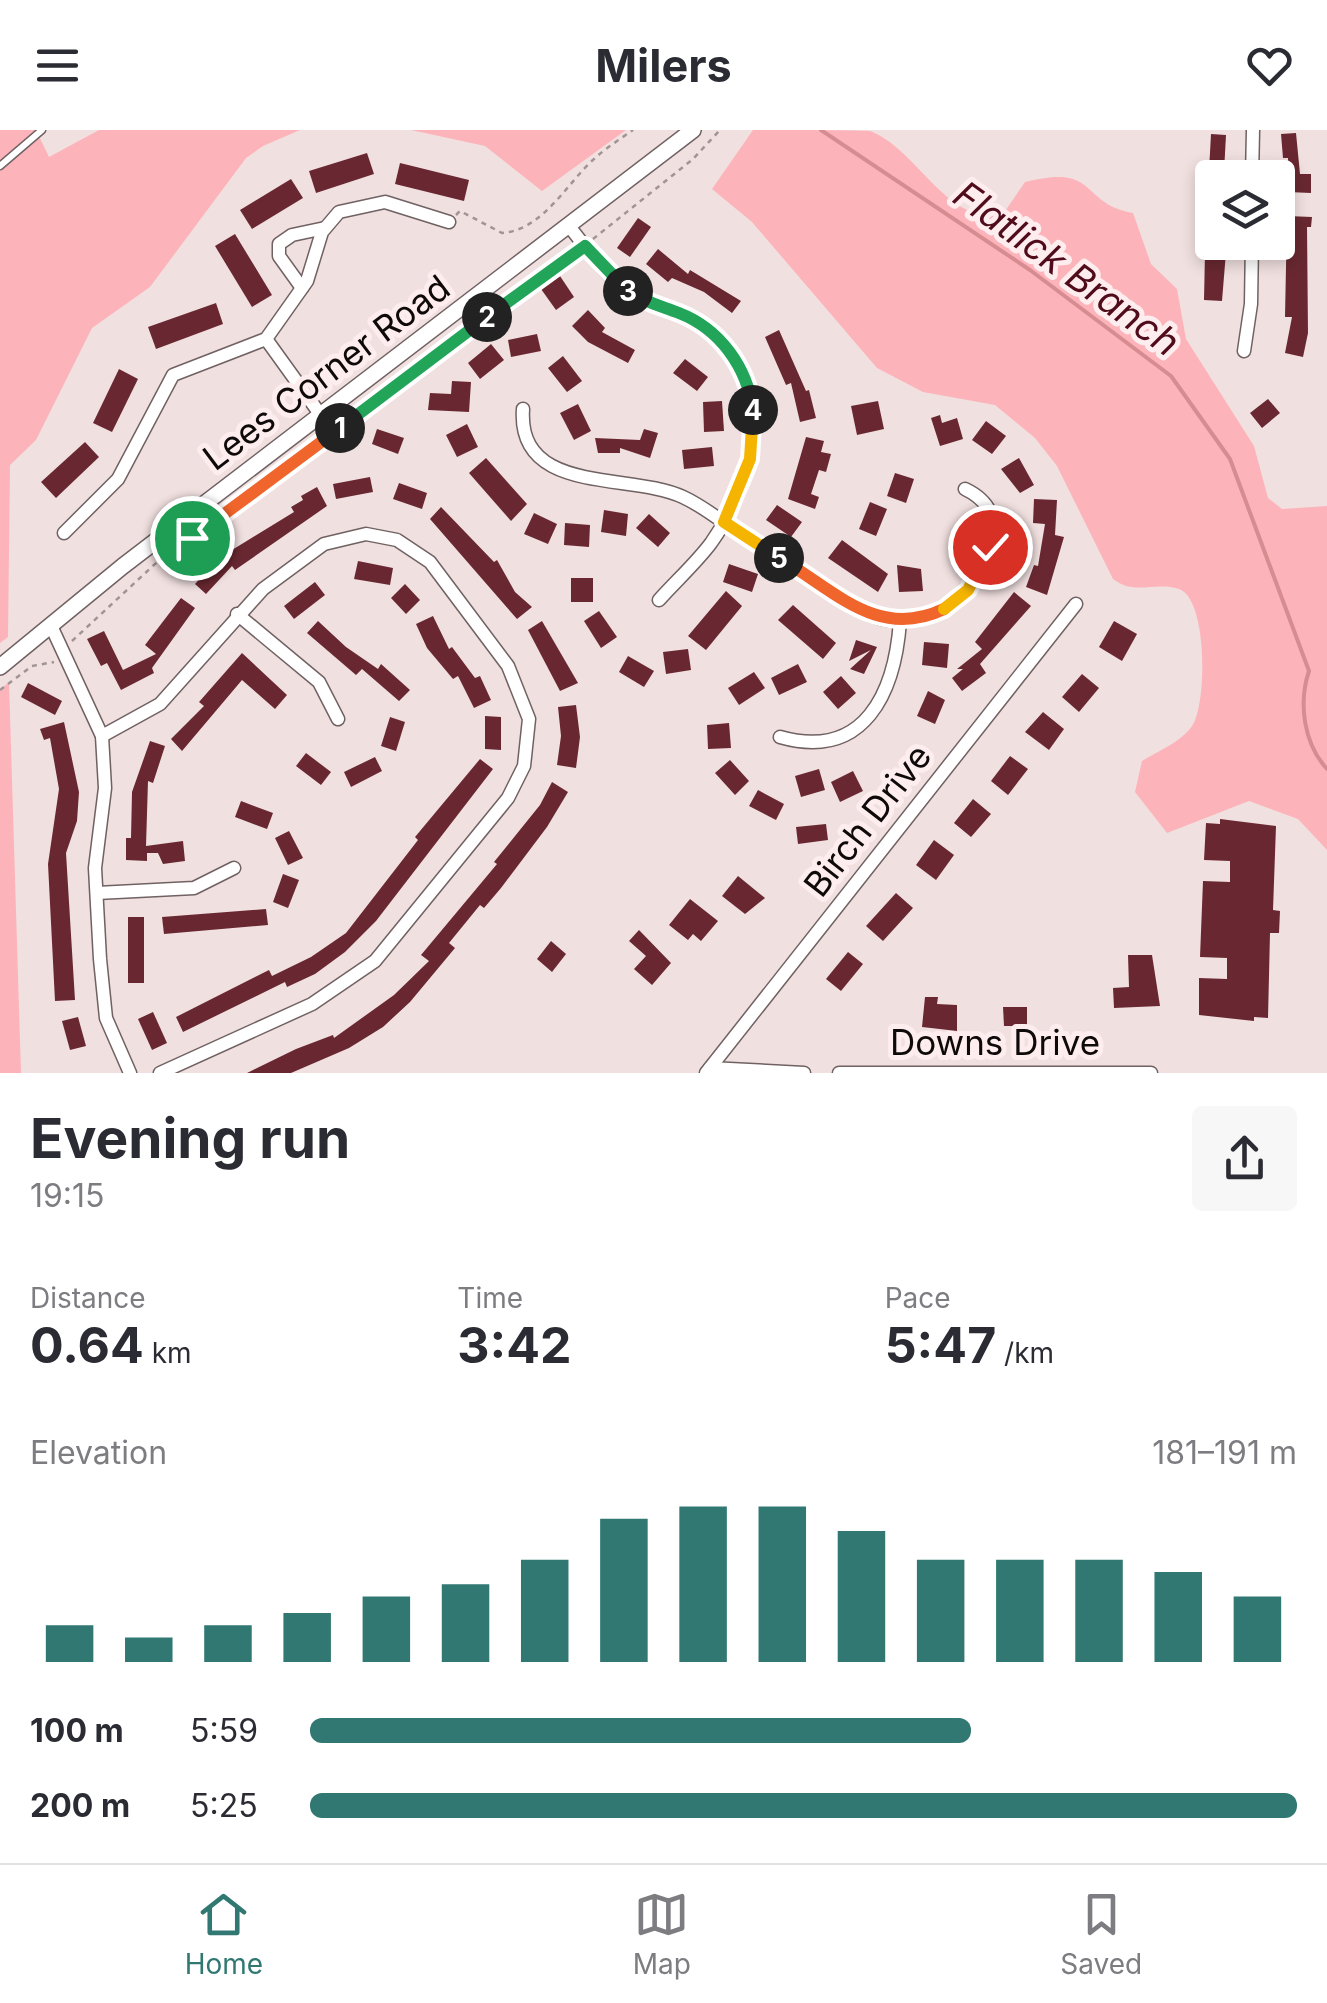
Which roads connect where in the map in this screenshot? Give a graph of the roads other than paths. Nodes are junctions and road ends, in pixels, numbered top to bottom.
1 (42, 130) edge
2 (694, 130) edge
3 (1253, 130) edge
4 (1252, 160) edge
5 (0, 166) edge
6 (449, 222) road end
7 (568, 225) junction
8 (325, 228) junction
9 (1252, 260) edge
10 (302, 288) junction
11 (266, 339) junction
12 (1244, 351) dead end
13 (523, 409) dead end
14 (320, 414) junction
15 (965, 489) dead end
16 (724, 522) junction
17 (64, 532) dead end
18 (659, 600) dead end
19 (1076, 604) dead end
20 (237, 614) junction
21 (900, 621) junction
22 (52, 628) junction
23 (0, 667) edge
24 (338, 718) dead end
25 (102, 736) junction
26 (780, 737) dead end
27 (234, 868) dead end
28 (97, 893) junction
29 (708, 1070) edge
30 (130, 1073) edge
31 (160, 1073) edge
32 (804, 1073) edge
33 (839, 1073) edge
34 (1151, 1073) edge

1 - 5 lane
2 - 7 street, Lees Corner Road
3 - 4 street
6 - 8 street
7 - 14 street, Lees Corner Road
7 - 16 street
8 - 10 street
8 - 10 street
9 - 12 street
10 - 11 street
11 - 14 street
11 - 17 street
13 - 16 street
14 - 22 street, Lees Corner Road
15 - 21 street
16 - 18 street
16 - 21 street
19 - 29 street, Birch Drive
20 - 24 street
20 - 25 street
20 - 31 street
21 - 26 street
22 - 23 street, Lees Corner Road
22 - 25 street
25 - 28 street
27 - 28 street
28 - 30 street
29 - 32 street
33 - 34 street, Downs Drive

